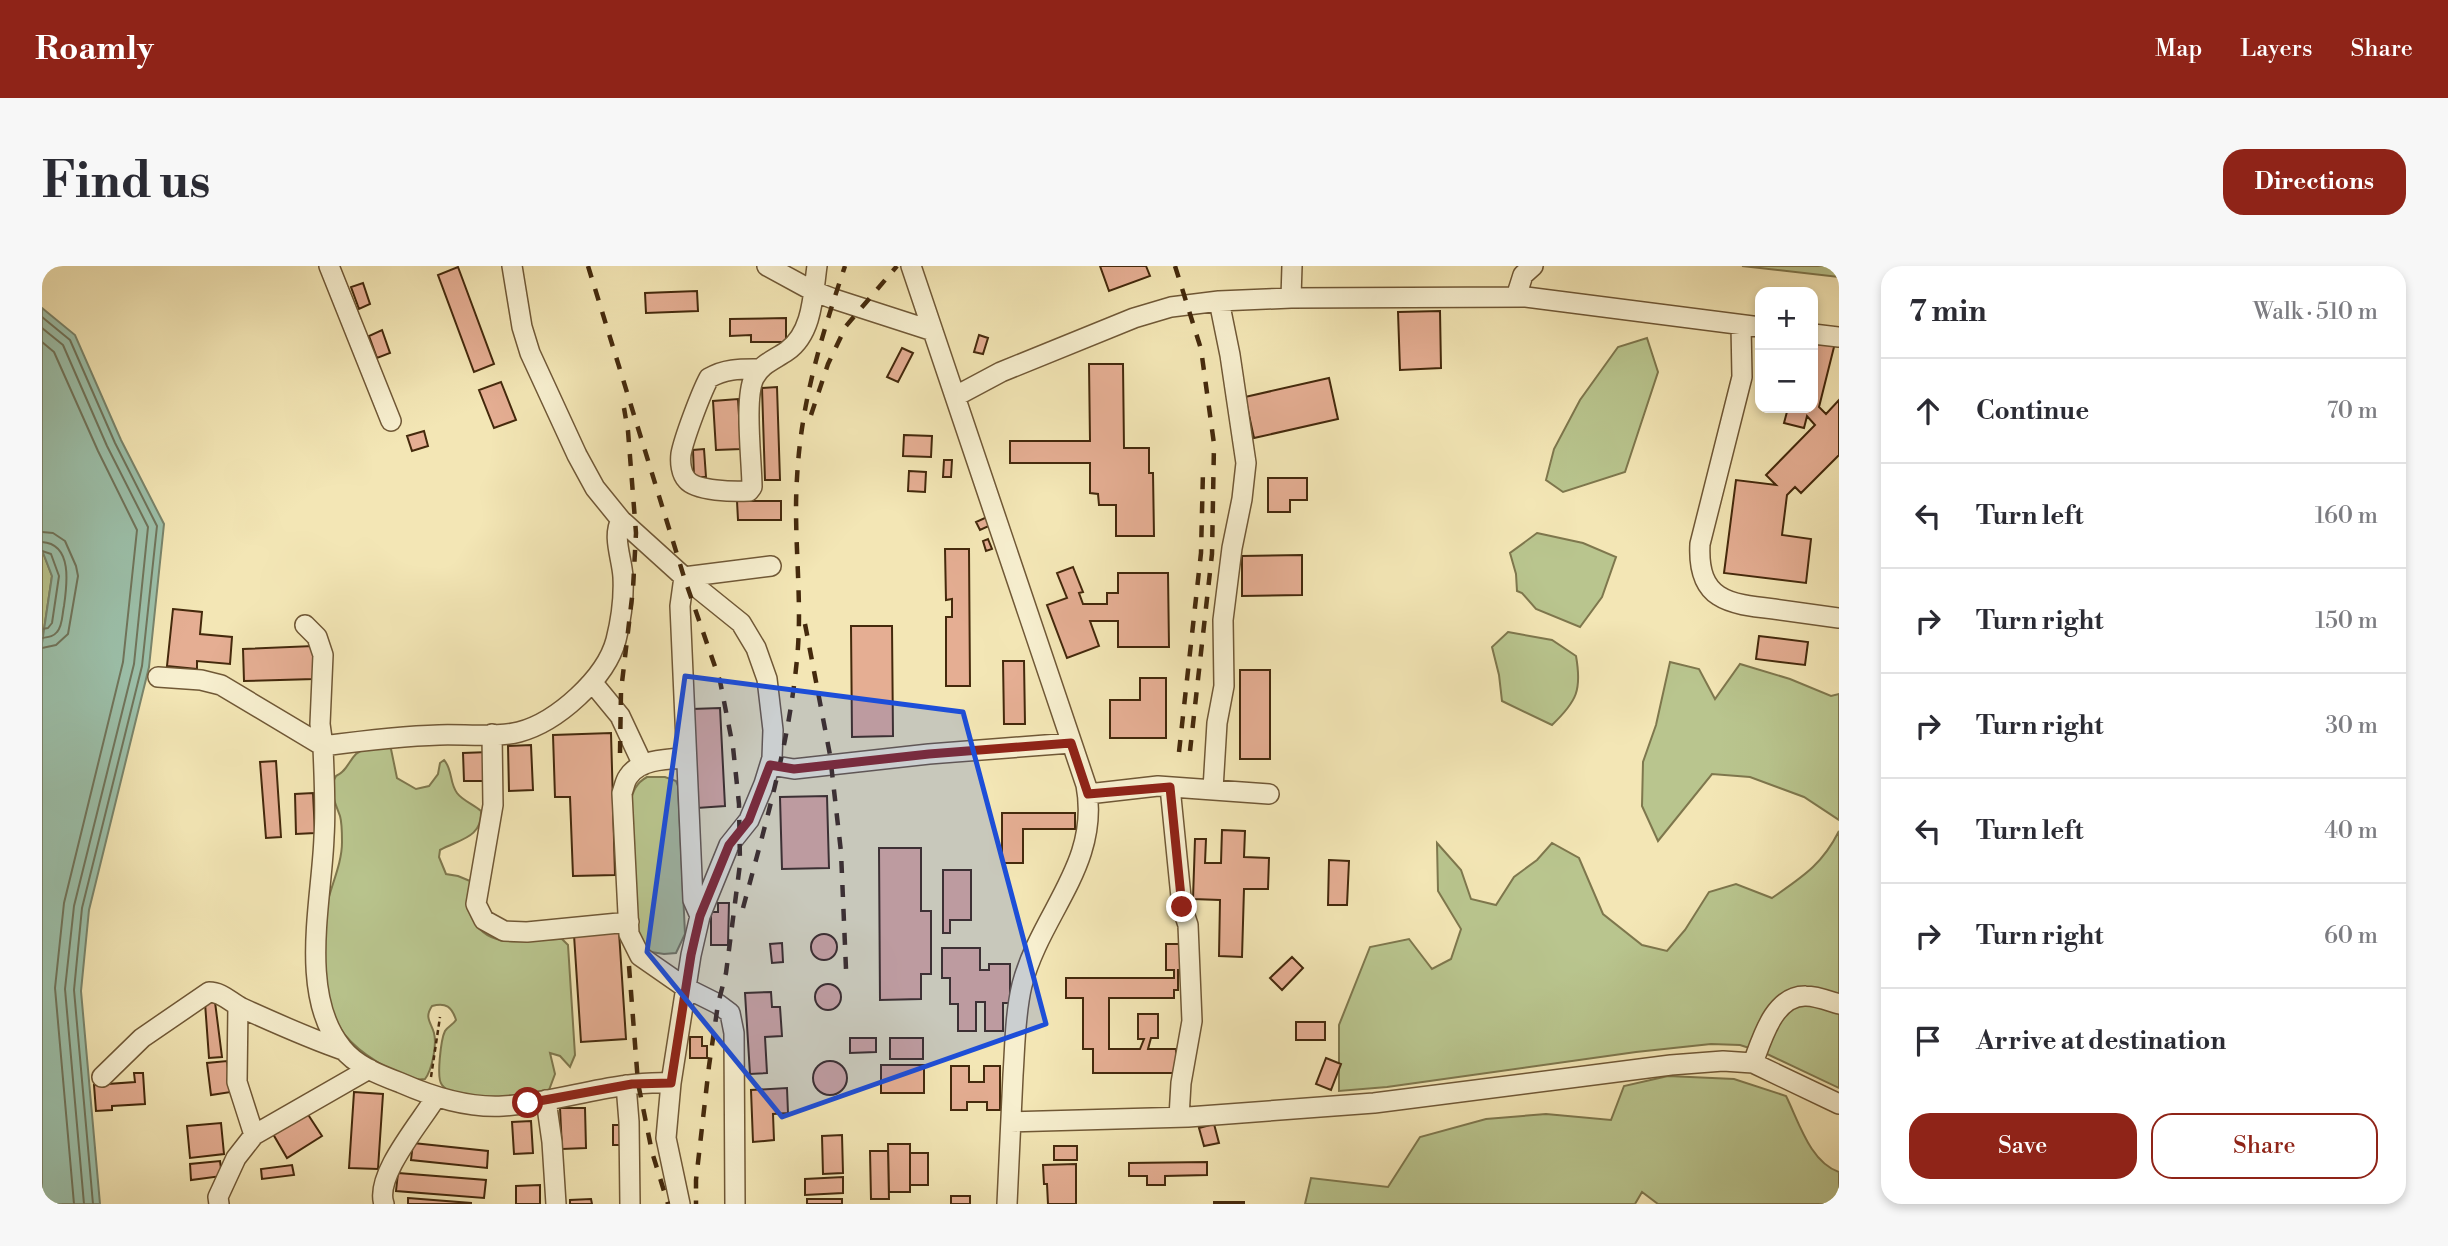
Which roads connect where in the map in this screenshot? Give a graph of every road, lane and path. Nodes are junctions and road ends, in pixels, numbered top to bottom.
1 (328, 266) edge
2 (512, 266) edge
3 (767, 266) edge
4 (817, 266) edge
5 (911, 266) edge
6 (1292, 266) edge
7 (1533, 266) edge
8 (813, 291) junction
9 (1516, 297) junction
10 (1290, 298) junction
11 (1219, 302) junction
12 (1751, 326) edge
13 (933, 331) junction
14 (1818, 335) edge
15 (1839, 337) edge
16 (760, 369) junction
17 (956, 396) junction
18 (390, 421) dead end
19 (621, 520) junction
20 (771, 566) dead end
21 (684, 577) junction
22 (1839, 618) edge
23 (305, 625) dead end
24 (158, 677) dead end
25 (593, 682) junction
26 (492, 734) junction
27 (1071, 743) junction
28 (323, 746) junction
29 (686, 758) junction
30 (643, 765) junction
31 (770, 765) junction
32 (1170, 787) junction
33 (1213, 789) junction
34 (1088, 794) junction
35 (1269, 794) dead end
36 (700, 916) junction
37 (629, 922) junction
38 (686, 988) junction
39 (1839, 1004) edge
40 (238, 1006) junction
41 (440, 1017) dead end
42 (343, 1050) junction
43 (1753, 1063) junction
44 (369, 1069) junction
45 (102, 1077) dead end
46 (671, 1083) junction
47 (626, 1085) junction
48 (432, 1096) junction
49 (546, 1100) junction
50 (1839, 1104) edge
51 (1179, 1117) junction
52 (1011, 1122) junction
53 (254, 1135) junction
54 (219, 1204) edge
55 (384, 1204) edge
56 (556, 1204) edge
57 (630, 1204) edge
58 (680, 1204) edge
59 (735, 1204) edge
60 (1007, 1204) edge

1 - 18 street
2 - 19 street
3 - 8 street
4 - 8 street
5 - 13 street
6 - 10 street
7 - 9 street
8 - 13 street
8 - 16 street
9 - 10 street
9 - 12 street
10 - 11 street
11 - 17 street
11 - 33 street
12 - 22 street
13 - 17 street
14 - 15 street
16 - 16 street
17 - 27 street
19 - 21 street
19 - 25 street
20 - 21 street
21 - 29 street
21 - 31 street
23 - 28 street
24 - 28 street
25 - 26 street
25 - 30 street
26 - 28 street
26 - 37 street
27 - 31 street
27 - 34 street
28 - 42 street
29 - 30 street
29 - 36 street
30 - 37 street
31 - 36 street
32 - 33 street
32 - 34 street
32 - 51 street
33 - 35 street
34 - 52 street
36 - 38 street
37 - 38 street
38 - 46 street
38 - 59 street
39 - 43 street
40 - 42 street
40 - 45 street
40 - 53 street
41 - 48 path
42 - 44 street
43 - 50 street
43 - 51 street
44 - 48 street
44 - 53 street
46 - 47 street
46 - 58 street
47 - 49 street
47 - 57 street
48 - 49 street
48 - 55 street
49 - 56 street
51 - 52 street
52 - 60 street
53 - 54 street

